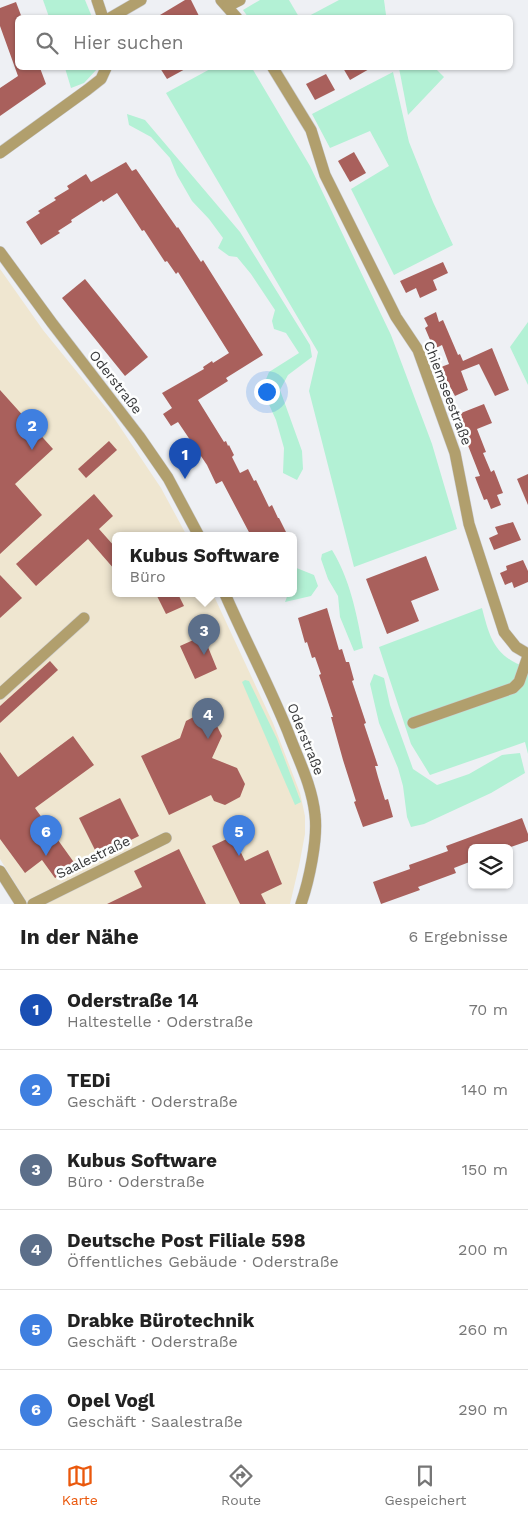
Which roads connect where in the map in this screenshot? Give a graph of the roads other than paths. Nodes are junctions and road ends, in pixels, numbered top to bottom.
1 (97, 0) edge
2 (141, 0) edge
3 (240, 0) edge
4 (225, 3) edge
5 (102, 15) edge
6 (115, 15) edge
7 (235, 15) edge
8 (105, 70) edge
9 (274, 70) edge
10 (0, 153) edge
11 (0, 252) edge
12 (197, 532) edge
13 (226, 597) edge
14 (84, 618) dead end
15 (528, 655) edge
16 (0, 694) edge
17 (413, 723) dead end
18 (166, 838) dead end
19 (0, 871) edge
20 (21, 904) edge
21 (33, 904) edge
22 (301, 904) edge

1 - 5 street
2 - 6 street
3 - 4 street
4 - 7 street
8 - 10 street
9 - 15 street, Chiemseestraße
11 - 12 street, Oderstraße
13 - 22 street, Oderstraße
14 - 16 street
15 - 17 street, Chiemseestraße
18 - 21 street, Saalestraße
19 - 20 street

